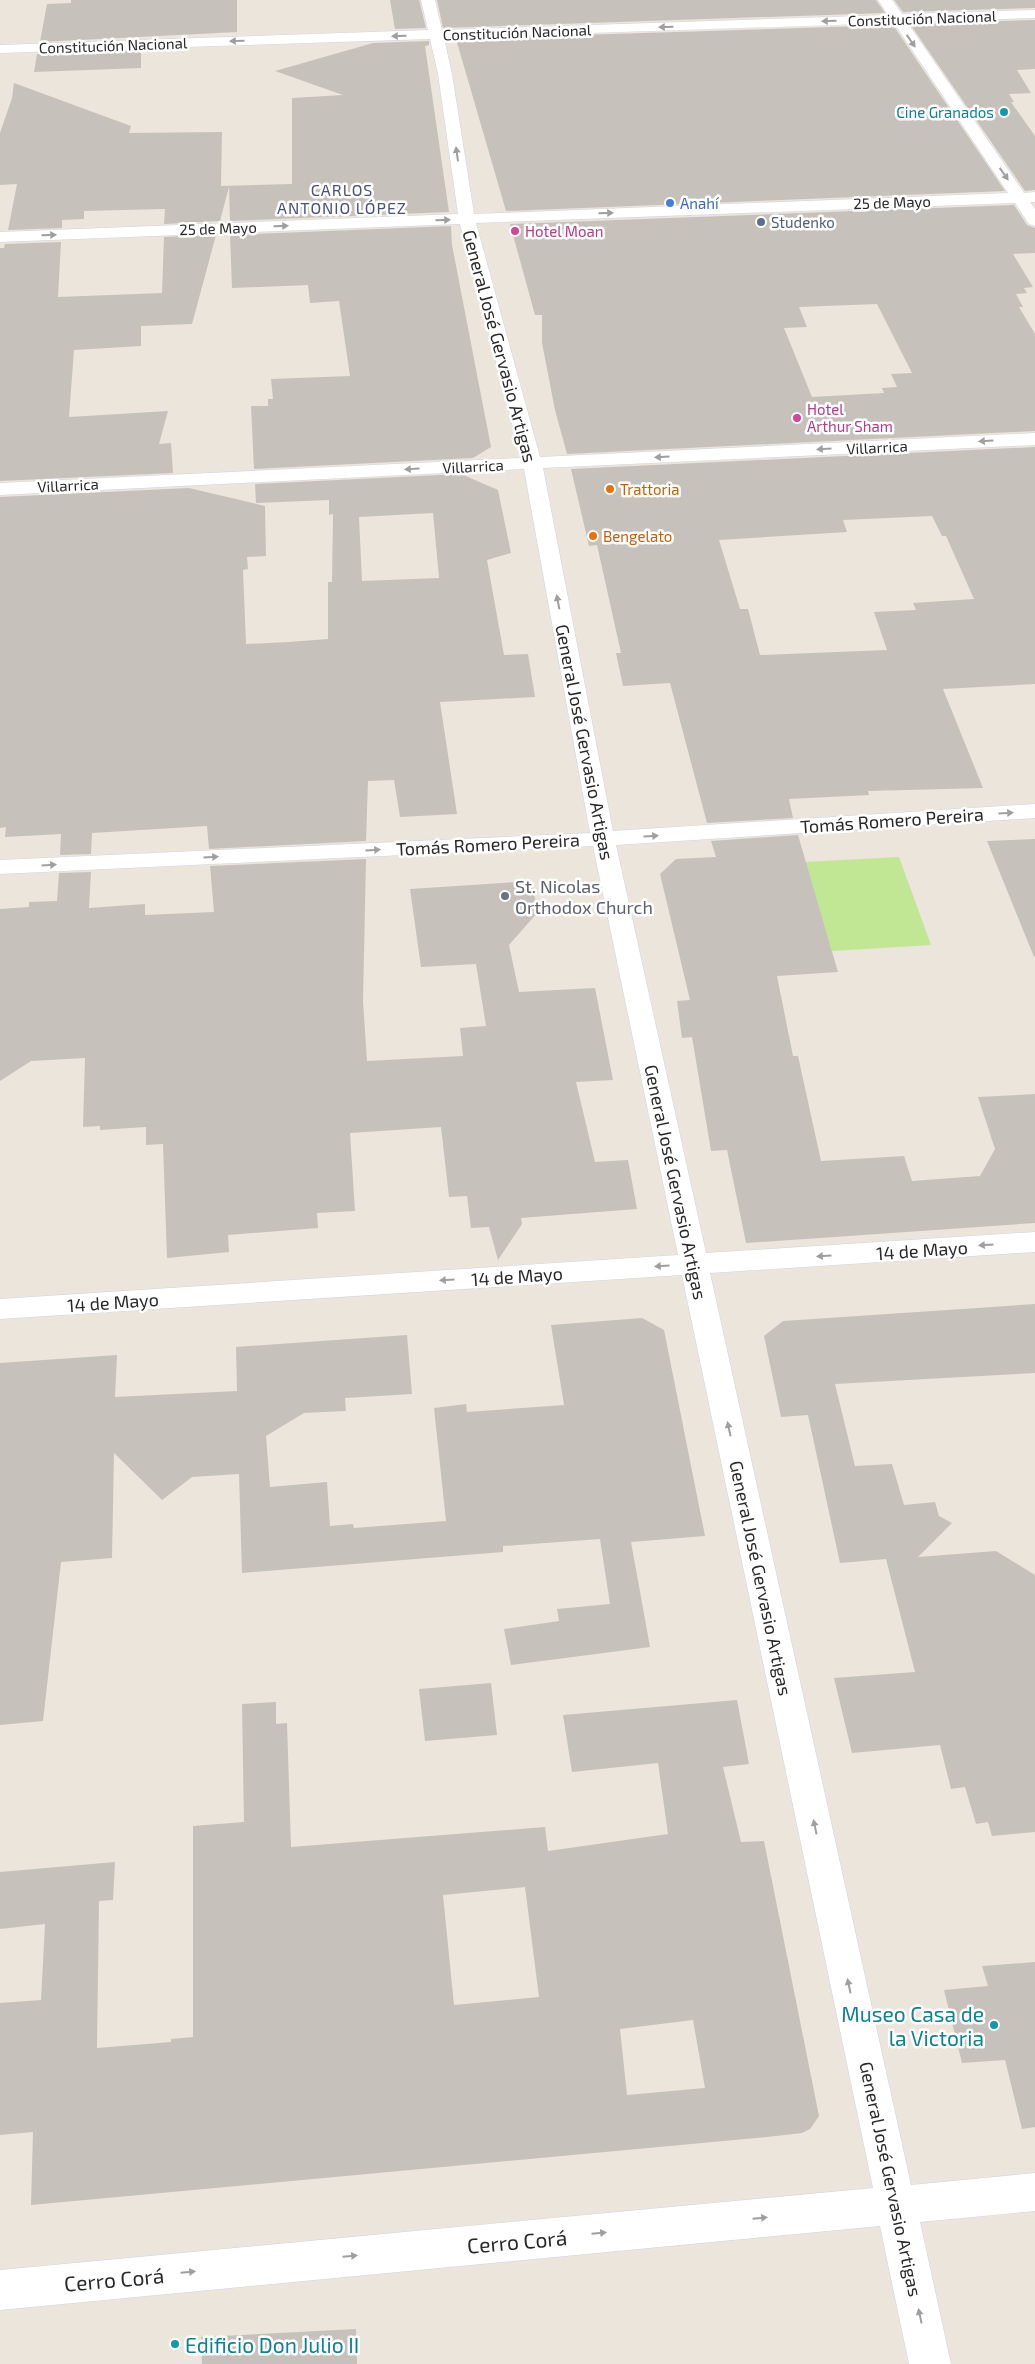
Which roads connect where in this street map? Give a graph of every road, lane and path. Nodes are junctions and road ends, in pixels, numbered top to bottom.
1 (428, 0) edge
2 (885, 0) edge
3 (1035, 14) edge
4 (896, 19) junction
5 (435, 34) junction
6 (0, 49) edge
7 (1028, 197) edge
8 (466, 219) junction
9 (1035, 221) edge
10 (0, 237) edge
11 (1035, 439) edge
12 (532, 463) junction
13 (0, 489) edge
14 (1035, 811) edge
15 (603, 839) junction
16 (0, 867) edge
17 (1035, 1242) edge
18 (694, 1264) junction
19 (0, 1309) edge
20 (1035, 2192) edge
21 (896, 2205) junction
22 (0, 2290) edge
23 (930, 2364) edge

1 - 5 street, General José Gervasio Artigas
2 - 4 street
3 - 4 street, Constitución Nacional
4 -> 5 street, Constitución Nacional
4 -> 7 street
5 -> 6 street, Constitución Nacional
8 -> 5 street, General José Gervasio Artigas
8 -> 7 street, 25 de Mayo
7 - 9 street
10 -> 8 street, 25 de Mayo
8 - 12 street, General José Gervasio Artigas
11 -> 12 street, Villarrica
12 -> 13 street, Villarrica
15 -> 12 street, General José Gervasio Artigas
15 -> 14 street, Tomás Romero Pereira
16 -> 15 street, Tomás Romero Pereira
15 - 18 street, General José Gervasio Artigas
17 -> 18 street, 14 de Mayo
18 -> 19 street, 14 de Mayo
21 -> 18 street, General José Gervasio Artigas
20 - 21 street, Cerro Corá
22 -> 21 street, Cerro Corá
23 -> 21 street, General José Gervasio Artigas

